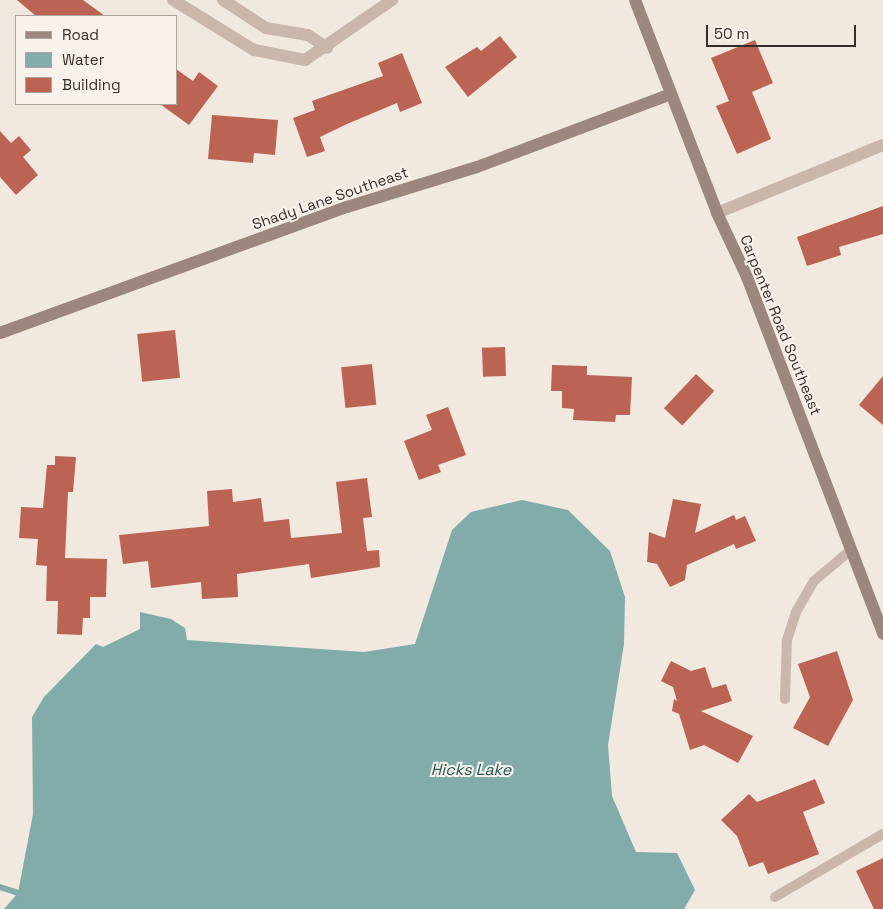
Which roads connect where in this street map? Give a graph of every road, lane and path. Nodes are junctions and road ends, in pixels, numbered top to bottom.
1 (173, 0) edge
2 (223, 0) edge
3 (392, 0) edge
4 (635, 0) edge
5 (327, 48) junction
6 (671, 94) junction
7 (883, 145) edge
8 (716, 213) junction
9 (0, 332) edge
10 (851, 550) junction
11 (883, 634) edge
12 (785, 699) dead end
13 (883, 834) edge
14 (775, 896) dead end

1 - 5 street
2 - 5 street
3 - 5 street
4 - 6 street, Carpenter Road Southeast
6 - 8 street, Carpenter Road Southeast
6 - 9 street, Shady Lane Southeast
7 - 8 street
8 - 10 street, Carpenter Road Southeast
10 - 11 street, Carpenter Road Southeast
10 - 12 lane
13 - 14 lane

